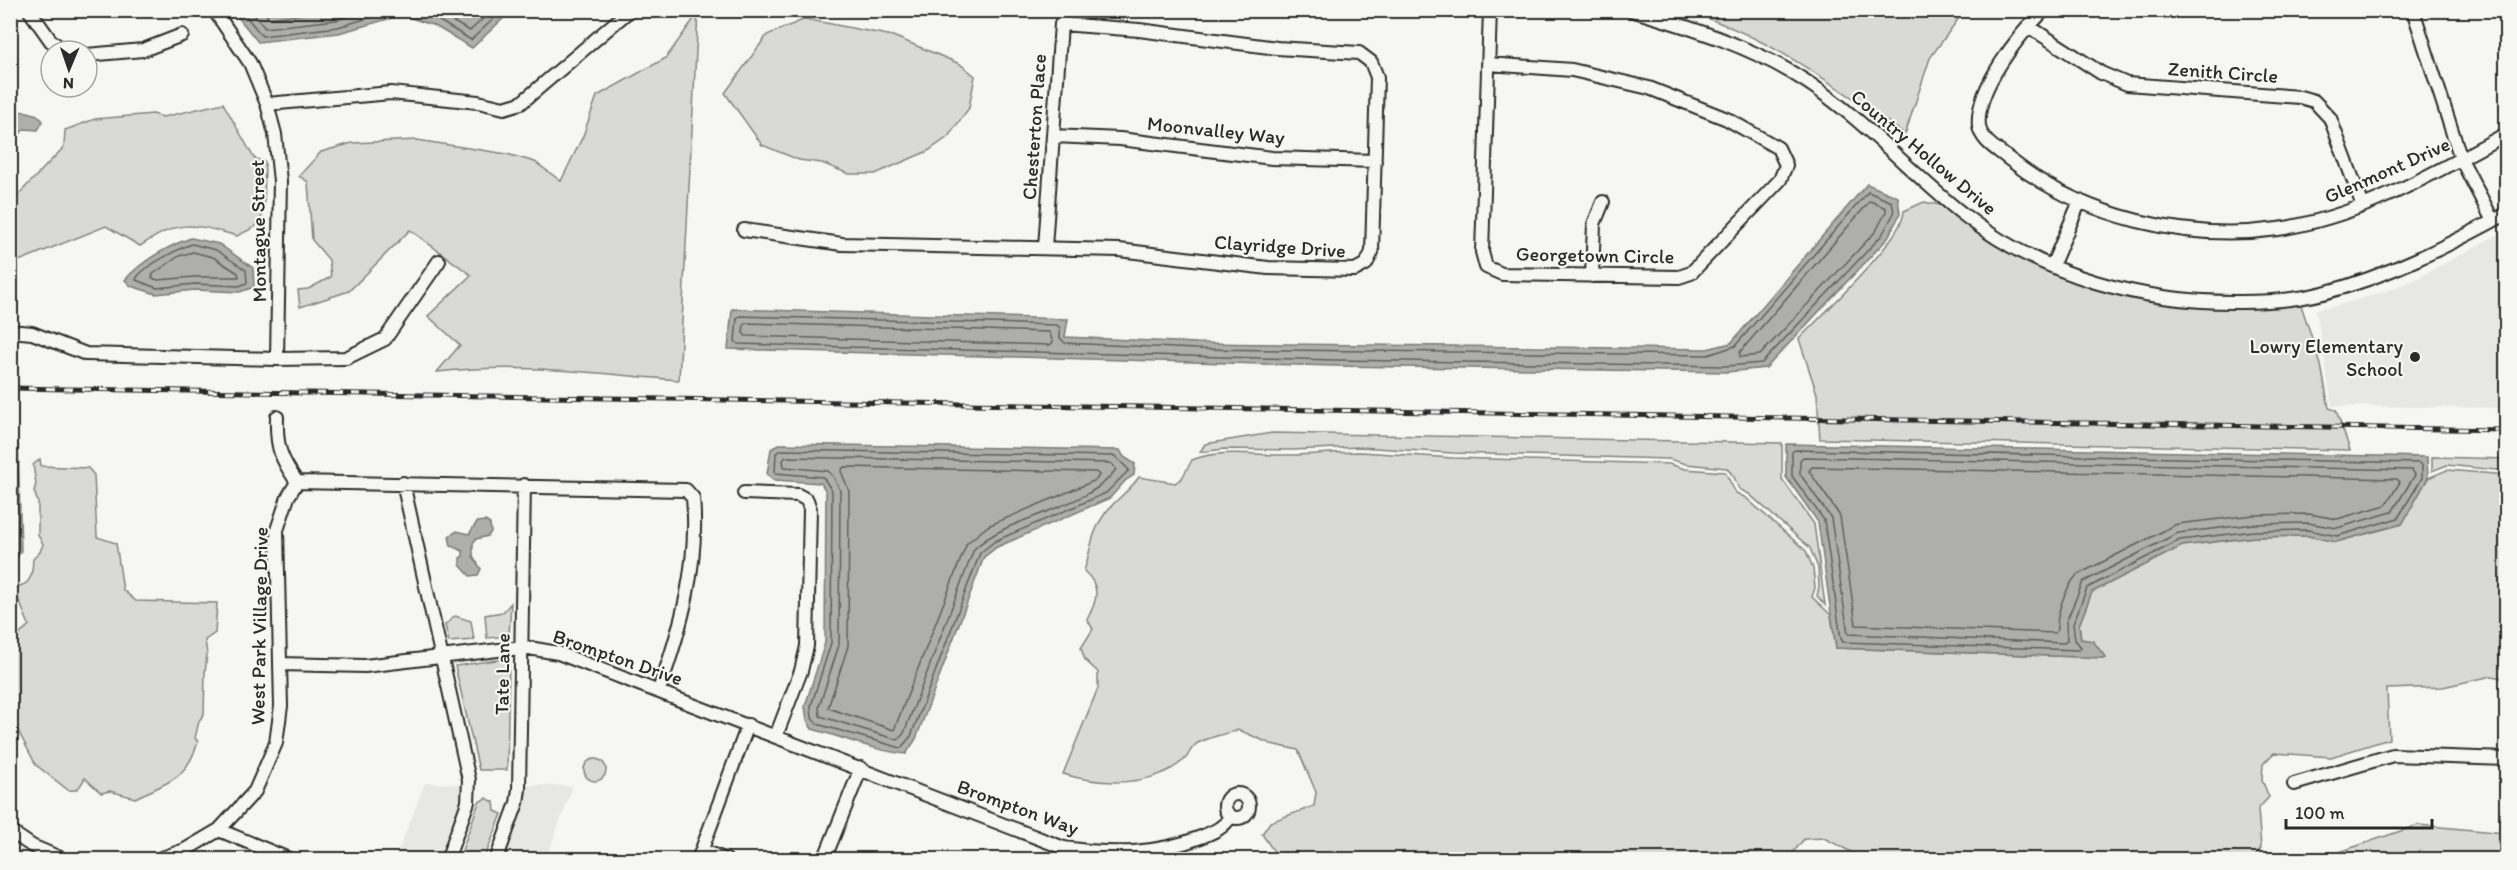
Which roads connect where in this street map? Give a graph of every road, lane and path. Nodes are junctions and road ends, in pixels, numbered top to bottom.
1 (29, 10) edge
2 (214, 10) edge
3 (630, 10) edge
4 (1067, 10) edge
5 (1490, 10) edge
6 (1631, 10) edge
7 (2044, 10) edge
8 (2413, 10) edge
9 (1061, 24) junction
10 (2028, 26) junction
11 (182, 35) dead end
12 (50, 39) edge
13 (99, 54) edge
14 (1488, 64) junction
15 (267, 104) junction
16 (2506, 134) edge
17 (1053, 136) junction
18 (2461, 159) junction
19 (1375, 161) junction
20 (2080, 201) junction
21 (1603, 202) dead end
22 (2363, 206) junction
23 (2506, 214) edge
24 (2493, 221) junction
25 (744, 230) dead end
26 (1045, 247) junction
27 (439, 261) dead end
28 (2052, 266) junction
29 (1592, 276) junction
30 (10, 331) edge
31 (277, 359) junction
32 (277, 417) dead end
33 (297, 482) junction
34 (403, 483) junction
35 (524, 485) junction
36 (744, 493) dead end
37 (523, 647) junction
38 (442, 655) junction
39 (280, 664) junction
40 (659, 690) junction
41 (748, 725) junction
42 (776, 736) junction
43 (2506, 759) edge
44 (861, 768) junction
45 (2294, 784) dead end
46 (1230, 817) dead end
47 (219, 830) junction
48 (10, 831) edge
49 (1062, 854) edge
50 (700, 855) edge
51 (169, 858) edge
52 (65, 860) edge
53 (156, 860) edge
54 (291, 860) edge
55 (447, 860) edge
56 (496, 860) edge
57 (726, 860) edge
58 (824, 860) edge

1 - 12 street
2 - 15 street, Montague Street
3 - 15 street
4 - 9 street, Chesterton Place
5 - 14 street, Georgetown Circle
6 - 28 street, Country Hollow Drive
7 - 10 street, Glenmont Drive
8 - 18 street
9 - 17 street, Chesterton Place
9 - 19 street, Clayridge Drive
10 - 20 street, Glenmont Drive
10 - 22 street, Zenith Circle
11 - 13 street
14 - 29 street, Georgetown Circle
14 - 29 street, Georgetown Circle
15 - 31 street, Montague Street
16 - 18 street, Glenmont Drive
17 - 19 street, Moonvalley Way
17 - 26 street, Chesterton Place
18 - 22 street, Glenmont Drive
18 - 24 street
19 - 26 street, Clayridge Drive
20 - 22 street, Glenmont Drive
20 - 28 street
21 - 29 street
23 - 24 street, Country Hollow Drive
24 - 28 street, Country Hollow Drive
25 - 26 street, Clayridge Drive
27 - 31 street
30 - 31 street
32 - 33 street
33 - 34 street
33 - 39 street, West Park Village Drive
34 - 35 street
34 - 38 street
35 - 37 street, Tate Lane
35 - 40 street
36 - 42 street
37 - 38 street, Brompton Drive
37 - 40 street, Brompton Drive
37 - 56 street, Tate Lane
38 - 39 street, Brompton Drive
38 - 55 street
39 - 47 street, West Park Village Drive
40 - 41 street, Brompton Drive
41 - 42 street, Brompton Drive
41 - 50 street
42 - 44 street, Brompton Drive
43 - 45 street
44 - 49 street, Brompton Way
44 - 58 street
46 - 49 street, Brompton Way
47 - 51 street, West Park Village Drive
47 - 54 street
48 - 52 street
50 - 57 street
51 - 53 street, West Park Village Drive

